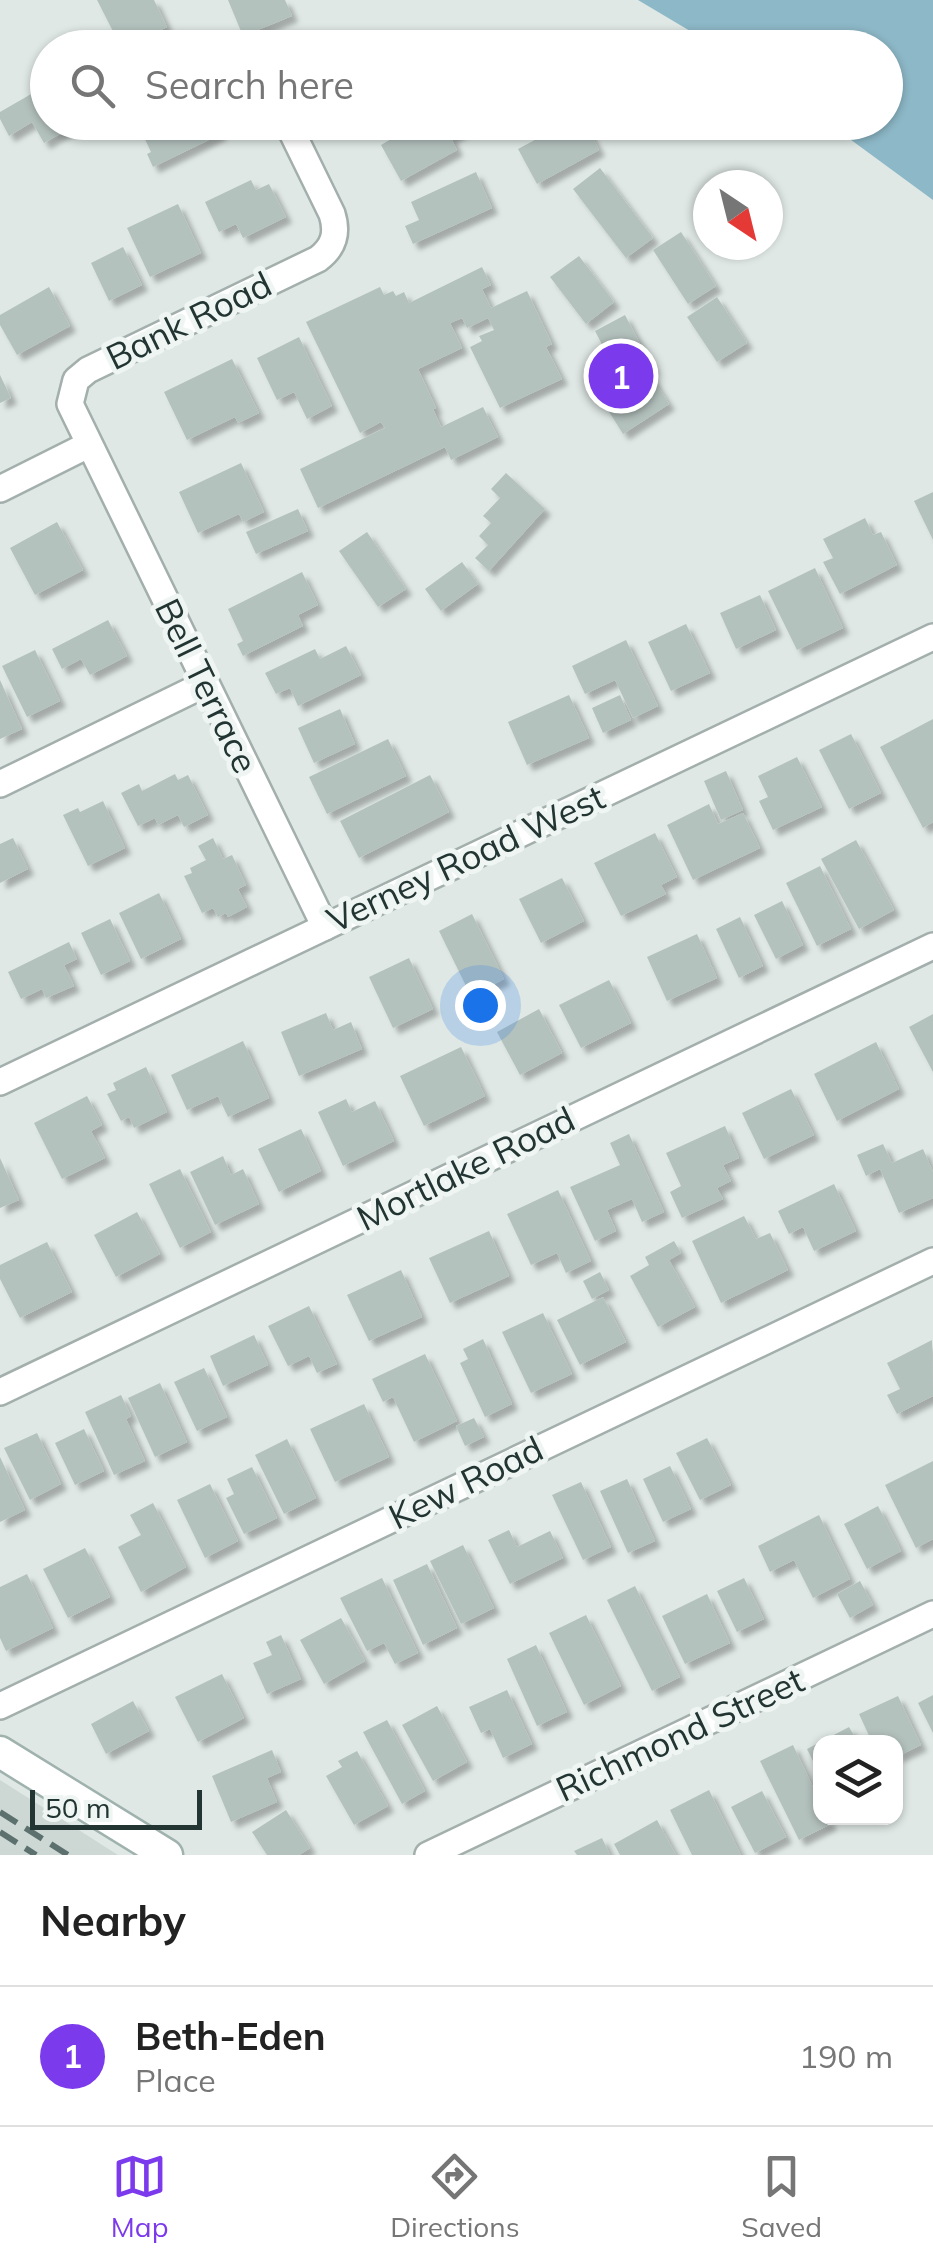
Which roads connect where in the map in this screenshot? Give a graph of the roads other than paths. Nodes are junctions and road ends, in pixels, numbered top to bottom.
1 (297, 140) edge
2 (88, 445) junction
3 (0, 488) edge
4 (933, 637) edge
5 (205, 684) junction
6 (0, 784) edge
7 (325, 927) junction
8 (933, 946) edge
9 (0, 1082) edge
10 (933, 1261) edge
11 (0, 1392) edge
12 (933, 1614) edge
13 (0, 1706) edge
14 (0, 1752) edge
15 (166, 1855) edge
16 (428, 1855) edge

1 - 2 street, Bank Road
2 - 3 street
2 - 5 street, Bell Terrace
4 - 7 street, Verney Road West
5 - 6 street
5 - 7 street, Bell Terrace
7 - 9 street, Verney Road West
8 - 11 street, Mortlake Road
10 - 13 street, Kew Road
12 - 16 street, Richmond Street
14 - 15 main road

